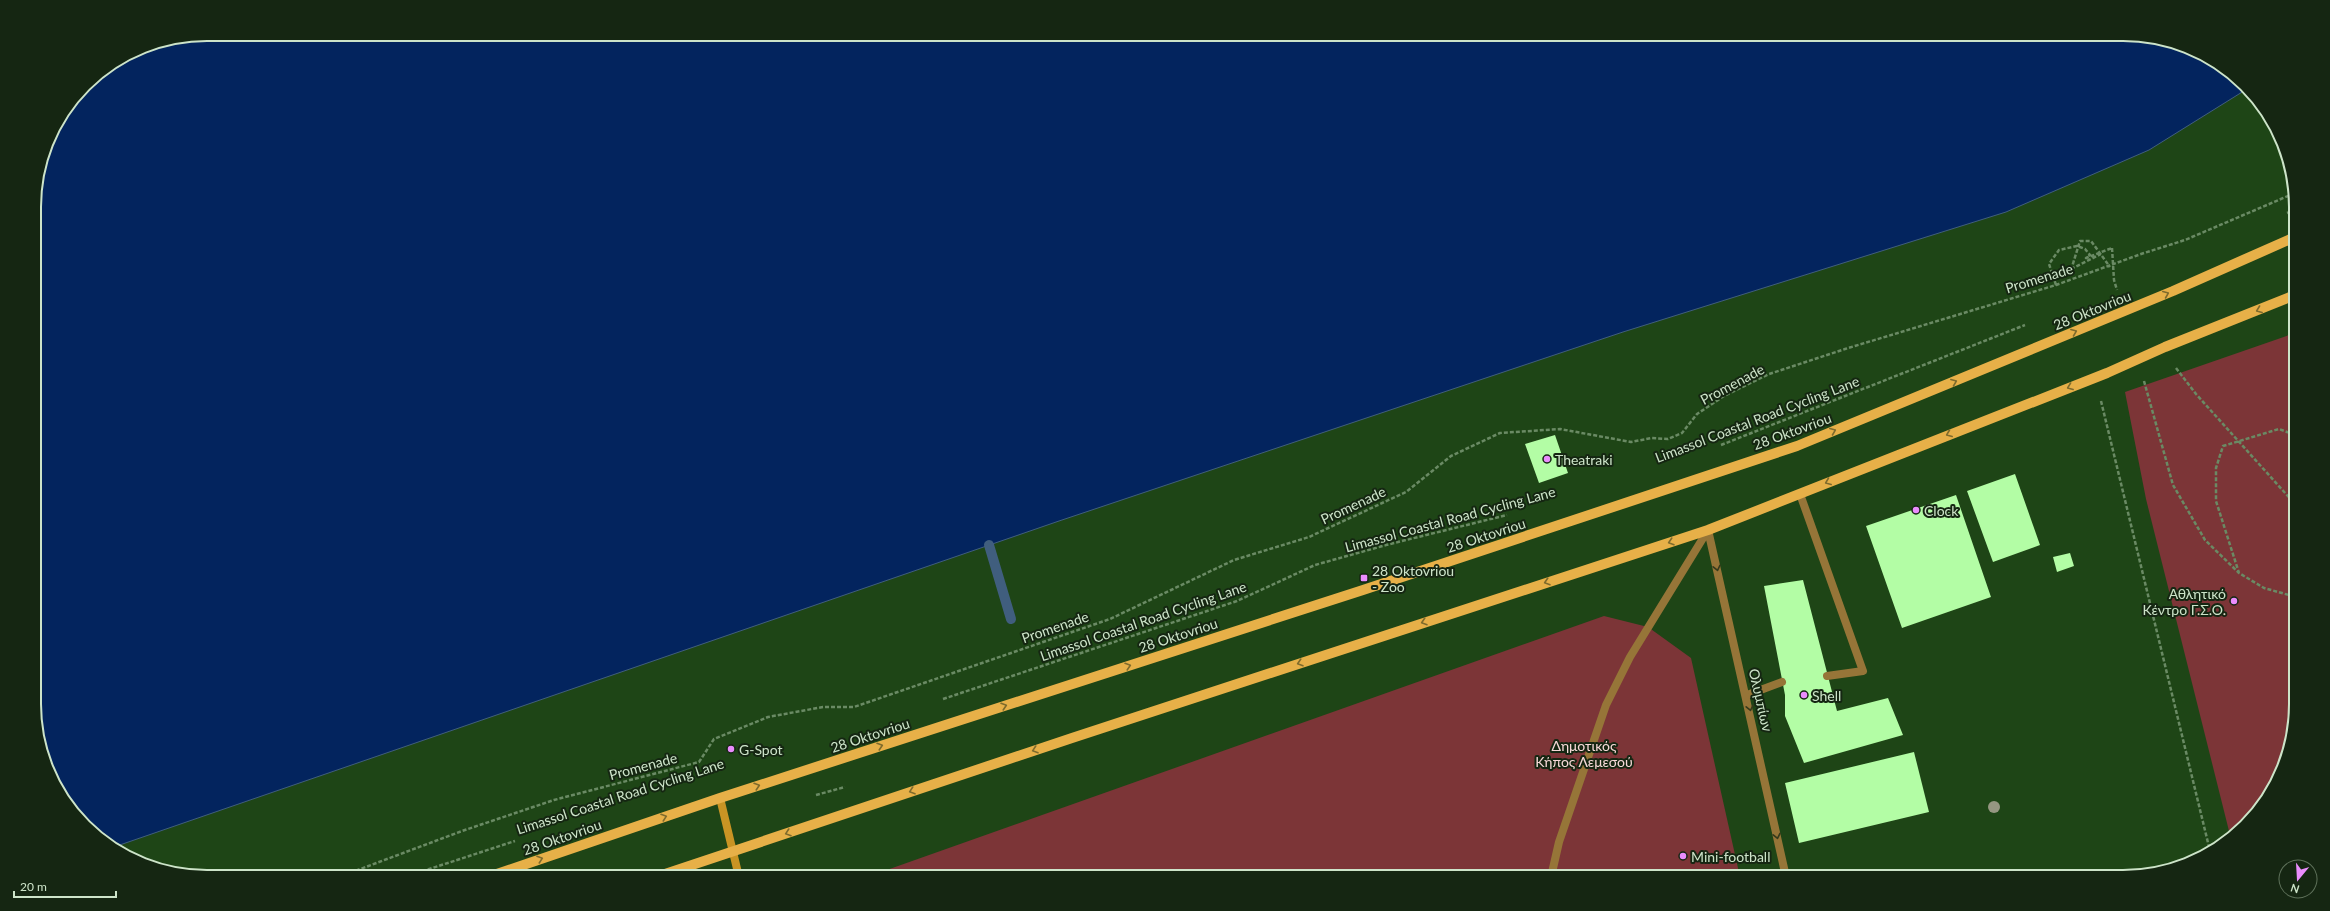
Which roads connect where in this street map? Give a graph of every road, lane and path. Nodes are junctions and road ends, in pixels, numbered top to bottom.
1 (2289, 195) edge
2 (2289, 240) edge
3 (2077, 246) junction
4 (2112, 248) junction
5 (2110, 266) junction
6 (2056, 285) junction
7 (2118, 294) dead end
8 (2289, 298) edge
9 (2028, 324) dead end
10 (2173, 363) dead end
11 (2144, 380) dead end
12 (2101, 401) dead end
13 (2289, 433) edge
14 (1719, 445) dead end
15 (1800, 494) junction
16 (2289, 497) edge
17 (1510, 515) dead end
18 (1708, 530) junction
19 (2239, 573) junction
20 (2289, 595) edge
21 (1827, 676) dead end
22 (1782, 682) dead end
23 (1747, 695) junction
24 (942, 700) dead end
25 (845, 787) dead end
26 (816, 795) dead end
27 (720, 798) junction
28 (519, 840) dead end
29 (2209, 846) edge
30 (734, 851) junction
31 (356, 870) edge
32 (427, 870) edge
33 (509, 870) edge
34 (677, 870) edge
35 (738, 870) edge
36 (1553, 870) edge
37 (1784, 870) edge

1 - 5 path, Promenade
27 -> 2 main road, 28 Oktovriou
3 - 4 path
3 - 4 path
3 - 5 path
3 - 6 path
4 - 7 path
5 - 6 path, Promenade
6 - 31 path, Promenade
8 -> 15 main road
9 - 14 path, Limassol Coastal Road Cycling Lane
10 - 16 path
11 - 19 path
12 - 29 path
13 - 19 path
15 - 18 main road
15 - 21 street
17 - 24 path, Limassol Coastal Road Cycling Lane
18 -> 23 street, Ολυμπίων
18 -> 30 main road
18 - 36 street
19 - 20 path
22 - 23 street
23 -> 37 street, Ολυμπίων
25 - 26 path
27 - 30 street
33 -> 27 main road, 28 Oktovriou
28 - 32 path, Limassol Coastal Road Cycling Lane
30 - 34 main road
30 - 35 street

